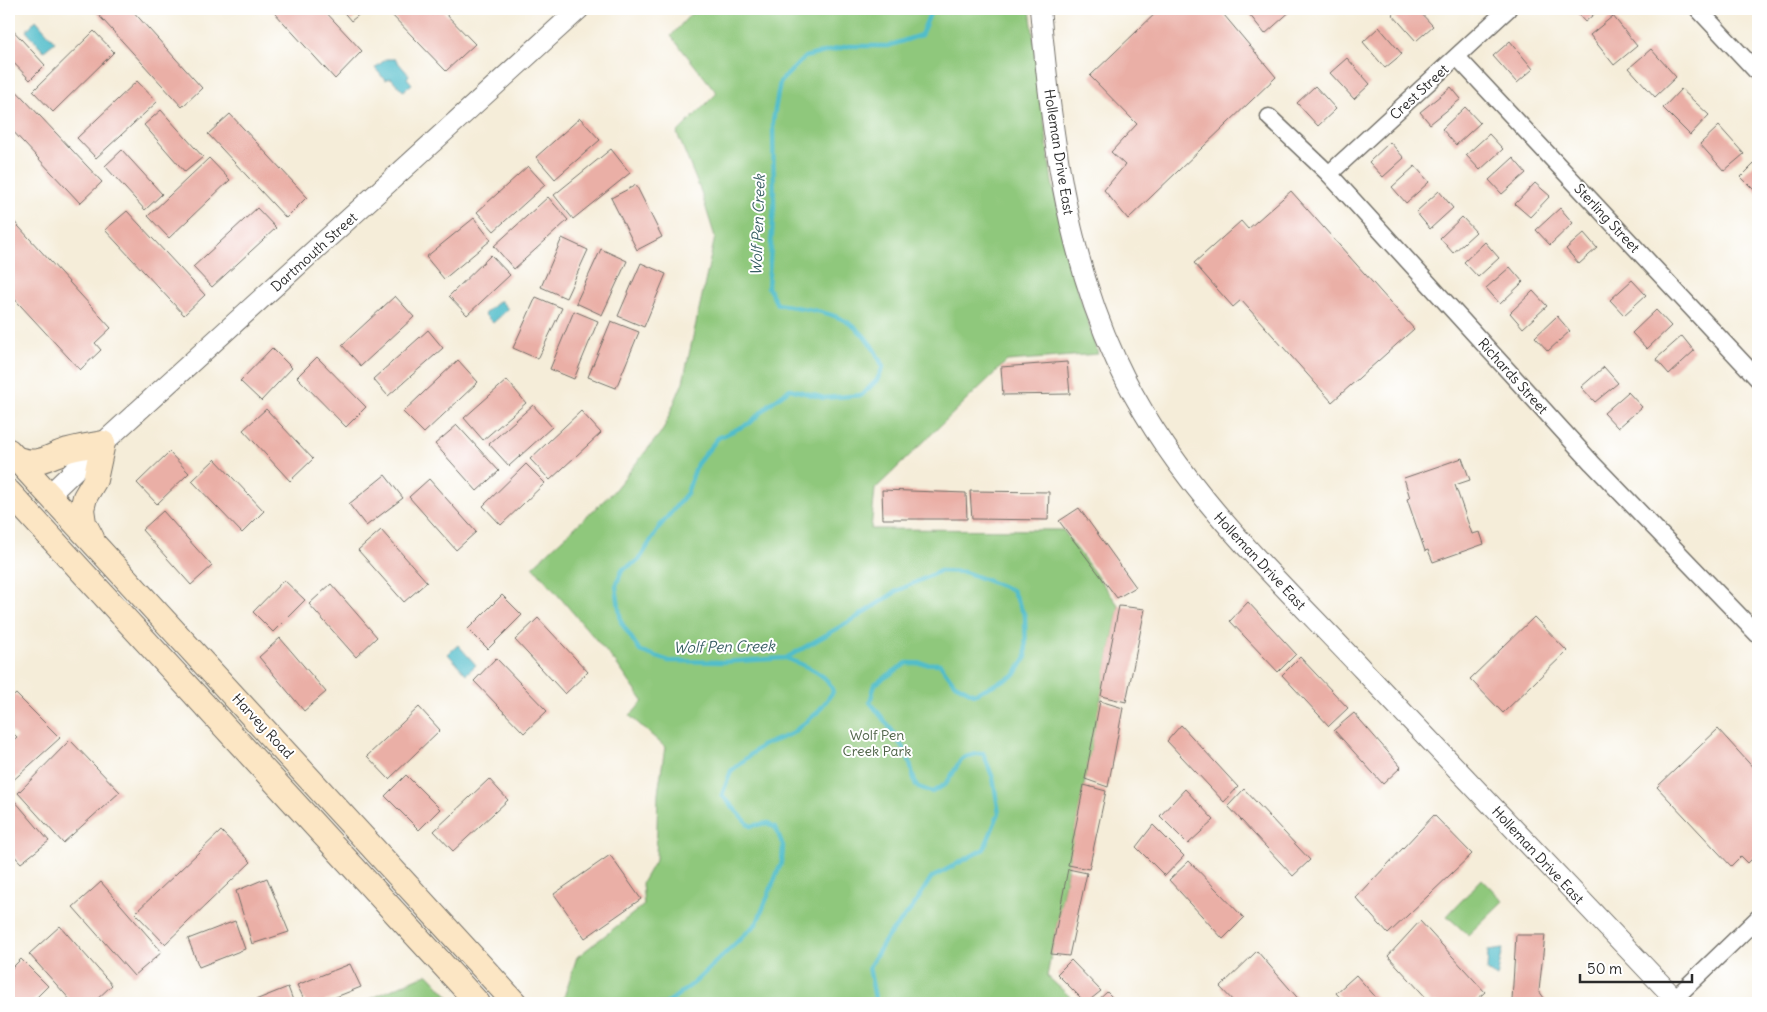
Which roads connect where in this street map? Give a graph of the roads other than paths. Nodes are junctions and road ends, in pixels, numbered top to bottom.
1 (579, 9) edge
2 (1040, 9) edge
3 (1508, 9) edge
4 (1698, 9) edge
5 (1456, 57) junction
6 (1758, 73) edge
7 (1269, 117) dead end
8 (1329, 174) junction
9 (1758, 379) edge
10 (103, 443) junction
11 (11, 460) edge
12 (9, 492) edge
13 (49, 495) junction
14 (95, 544) junction
15 (70, 561) junction
16 (1758, 635) edge
17 (229, 732) junction
18 (317, 785) junction
19 (1758, 918) edge
20 (423, 944) junction
21 (511, 999) edge
22 (1677, 1001) edge
23 (478, 1003) edge

1 - 10 street, Dartmouth Street
2 - 22 street, Holleman Drive East
3 - 5 street, Crest Street
4 - 6 street
5 - 8 street, Crest Street
5 - 9 street, Sterling Street
7 - 8 street, Richards Street
8 - 16 street, Richards Street
10 - 11 main road
10 - 13 street, Dartmouth Street
10 - 14 main road
11 - 13 main road, Harvey Road
12 - 15 main road, Harvey Road
13 - 14 main road, Harvey Road
13 - 15 main road
14 - 18 main road, Harvey Road
15 - 17 main road, Harvey Road
17 - 18 main road
17 - 20 main road, Harvey Road
18 - 21 main road, Harvey Road
19 - 22 street
20 - 21 main road
20 - 23 main road, Harvey Road

